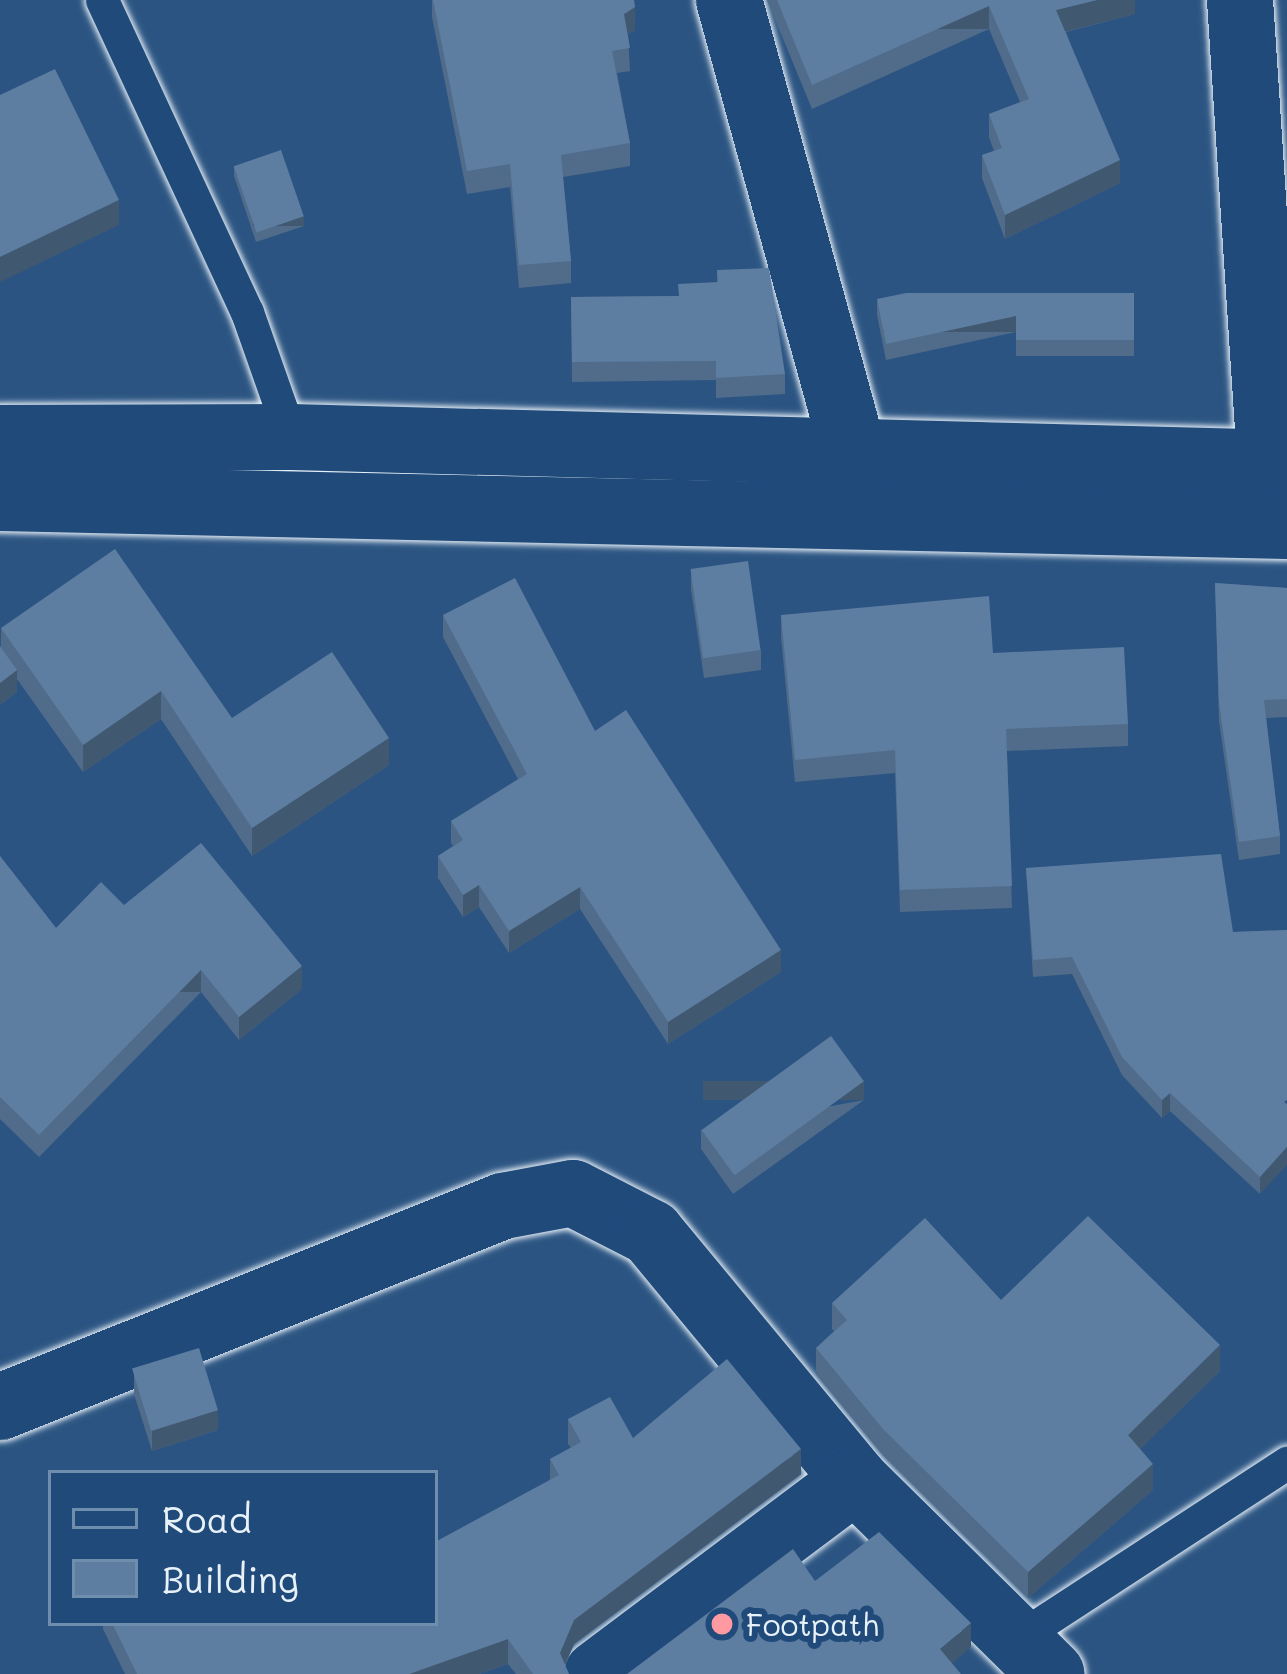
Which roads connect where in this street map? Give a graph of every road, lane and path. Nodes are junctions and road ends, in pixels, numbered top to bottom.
1 (102, 0) edge
2 (729, 0) edge
3 (1240, 0) edge
4 (291, 437) junction
5 (0, 438) edge
6 (854, 453) junction
7 (1280, 495) edge
8 (0, 498) edge
9 (0, 1407) edge
10 (1287, 1463) edge
11 (855, 1480) junction
12 (1034, 1657) edge
13 (597, 1674) edge

1 - 4 lane
2 - 6 street
3 - 7 street
4 - 5 street
4 - 6 street
6 - 7 street
7 - 8 street
9 - 11 street
10 - 12 lane
11 - 12 street
11 - 13 street

